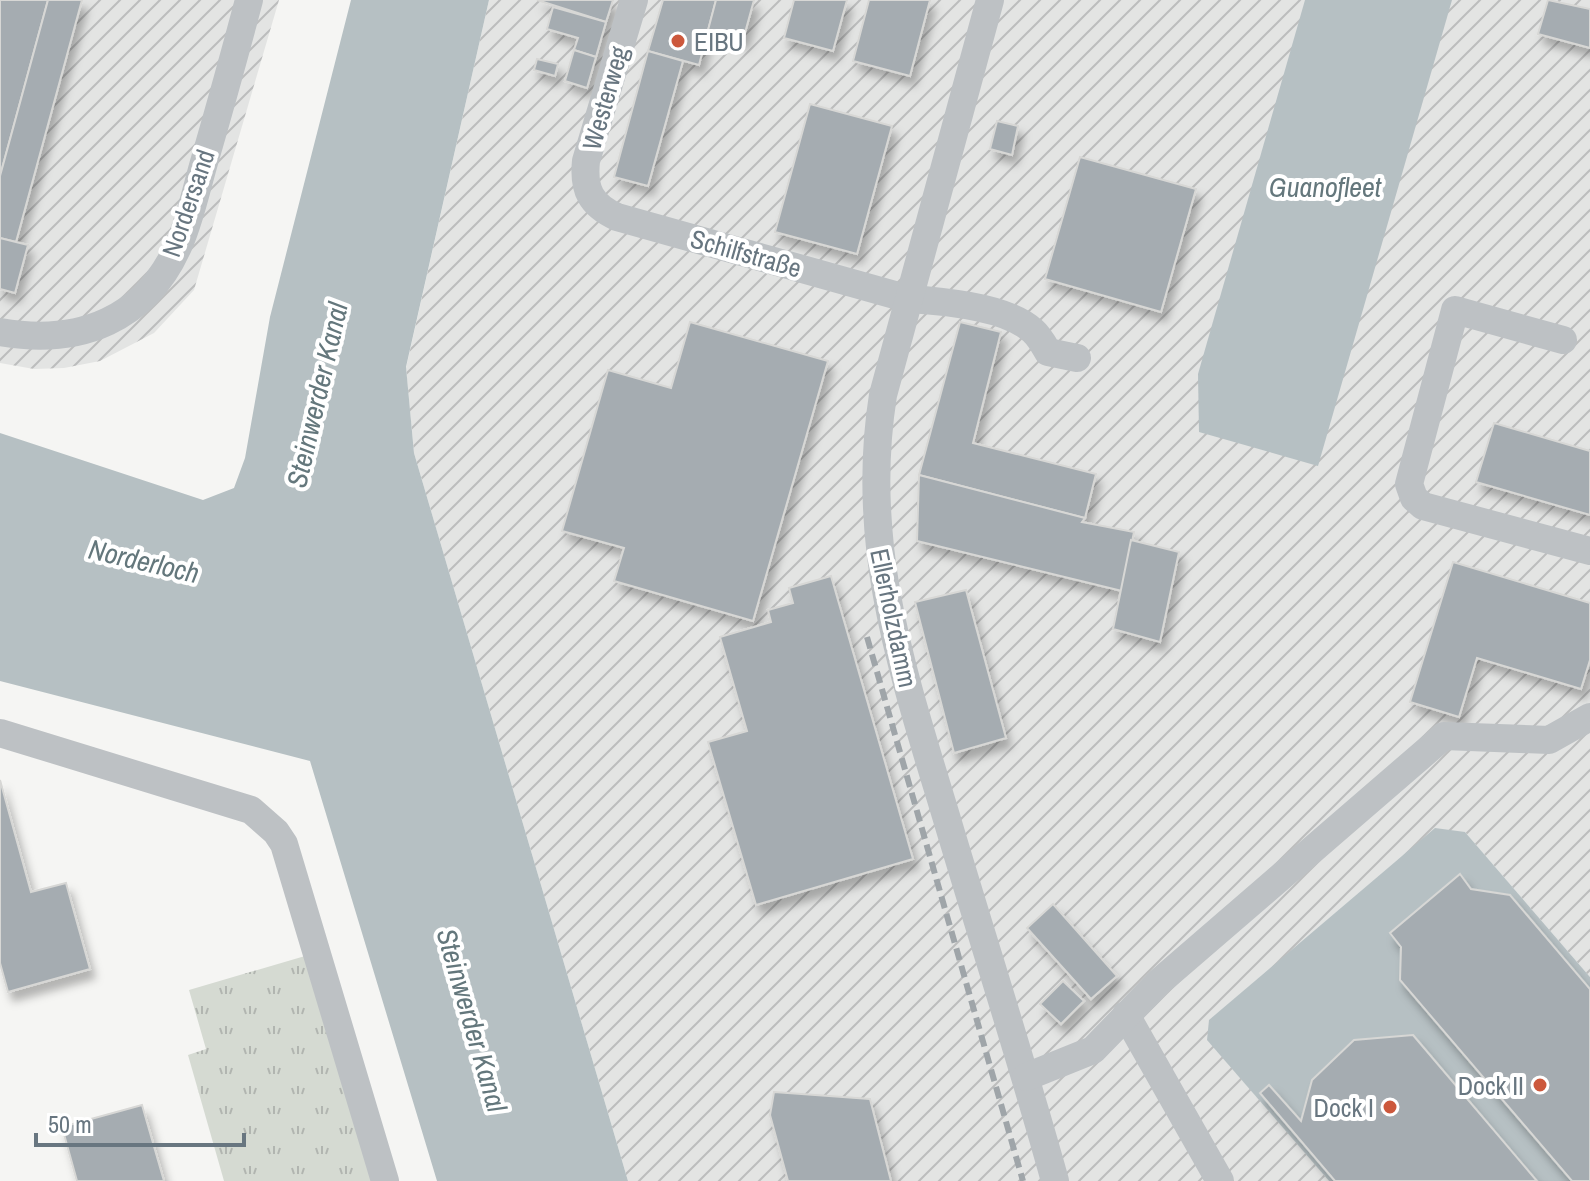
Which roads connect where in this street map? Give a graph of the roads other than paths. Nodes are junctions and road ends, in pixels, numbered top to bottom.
1 (249, 0) edge
2 (634, 0) edge
3 (990, 0) edge
4 (589, 196) joint
5 (909, 299) junction
6 (0, 332) edge
7 (1563, 340) dead end
8 (1077, 358) dead end
9 (1590, 551) edge
10 (1590, 717) edge
11 (0, 733) edge
12 (1126, 1015) junction
13 (1026, 1077) junction
14 (385, 1181) edge
15 (1055, 1181) edge
16 (1220, 1181) edge

1 - 6 street, Nordersand
2 - 4 street, Westerweg
3 - 5 street, Ellerholzdamm
4 - 5 street, Schilfstraße
5 - 8 street, Schilfstraße
5 - 13 street, Ellerholzdamm
7 - 9 street
10 - 12 street
11 - 14 street
12 - 13 street
12 - 16 street
13 - 15 street, Ellerholzdamm

